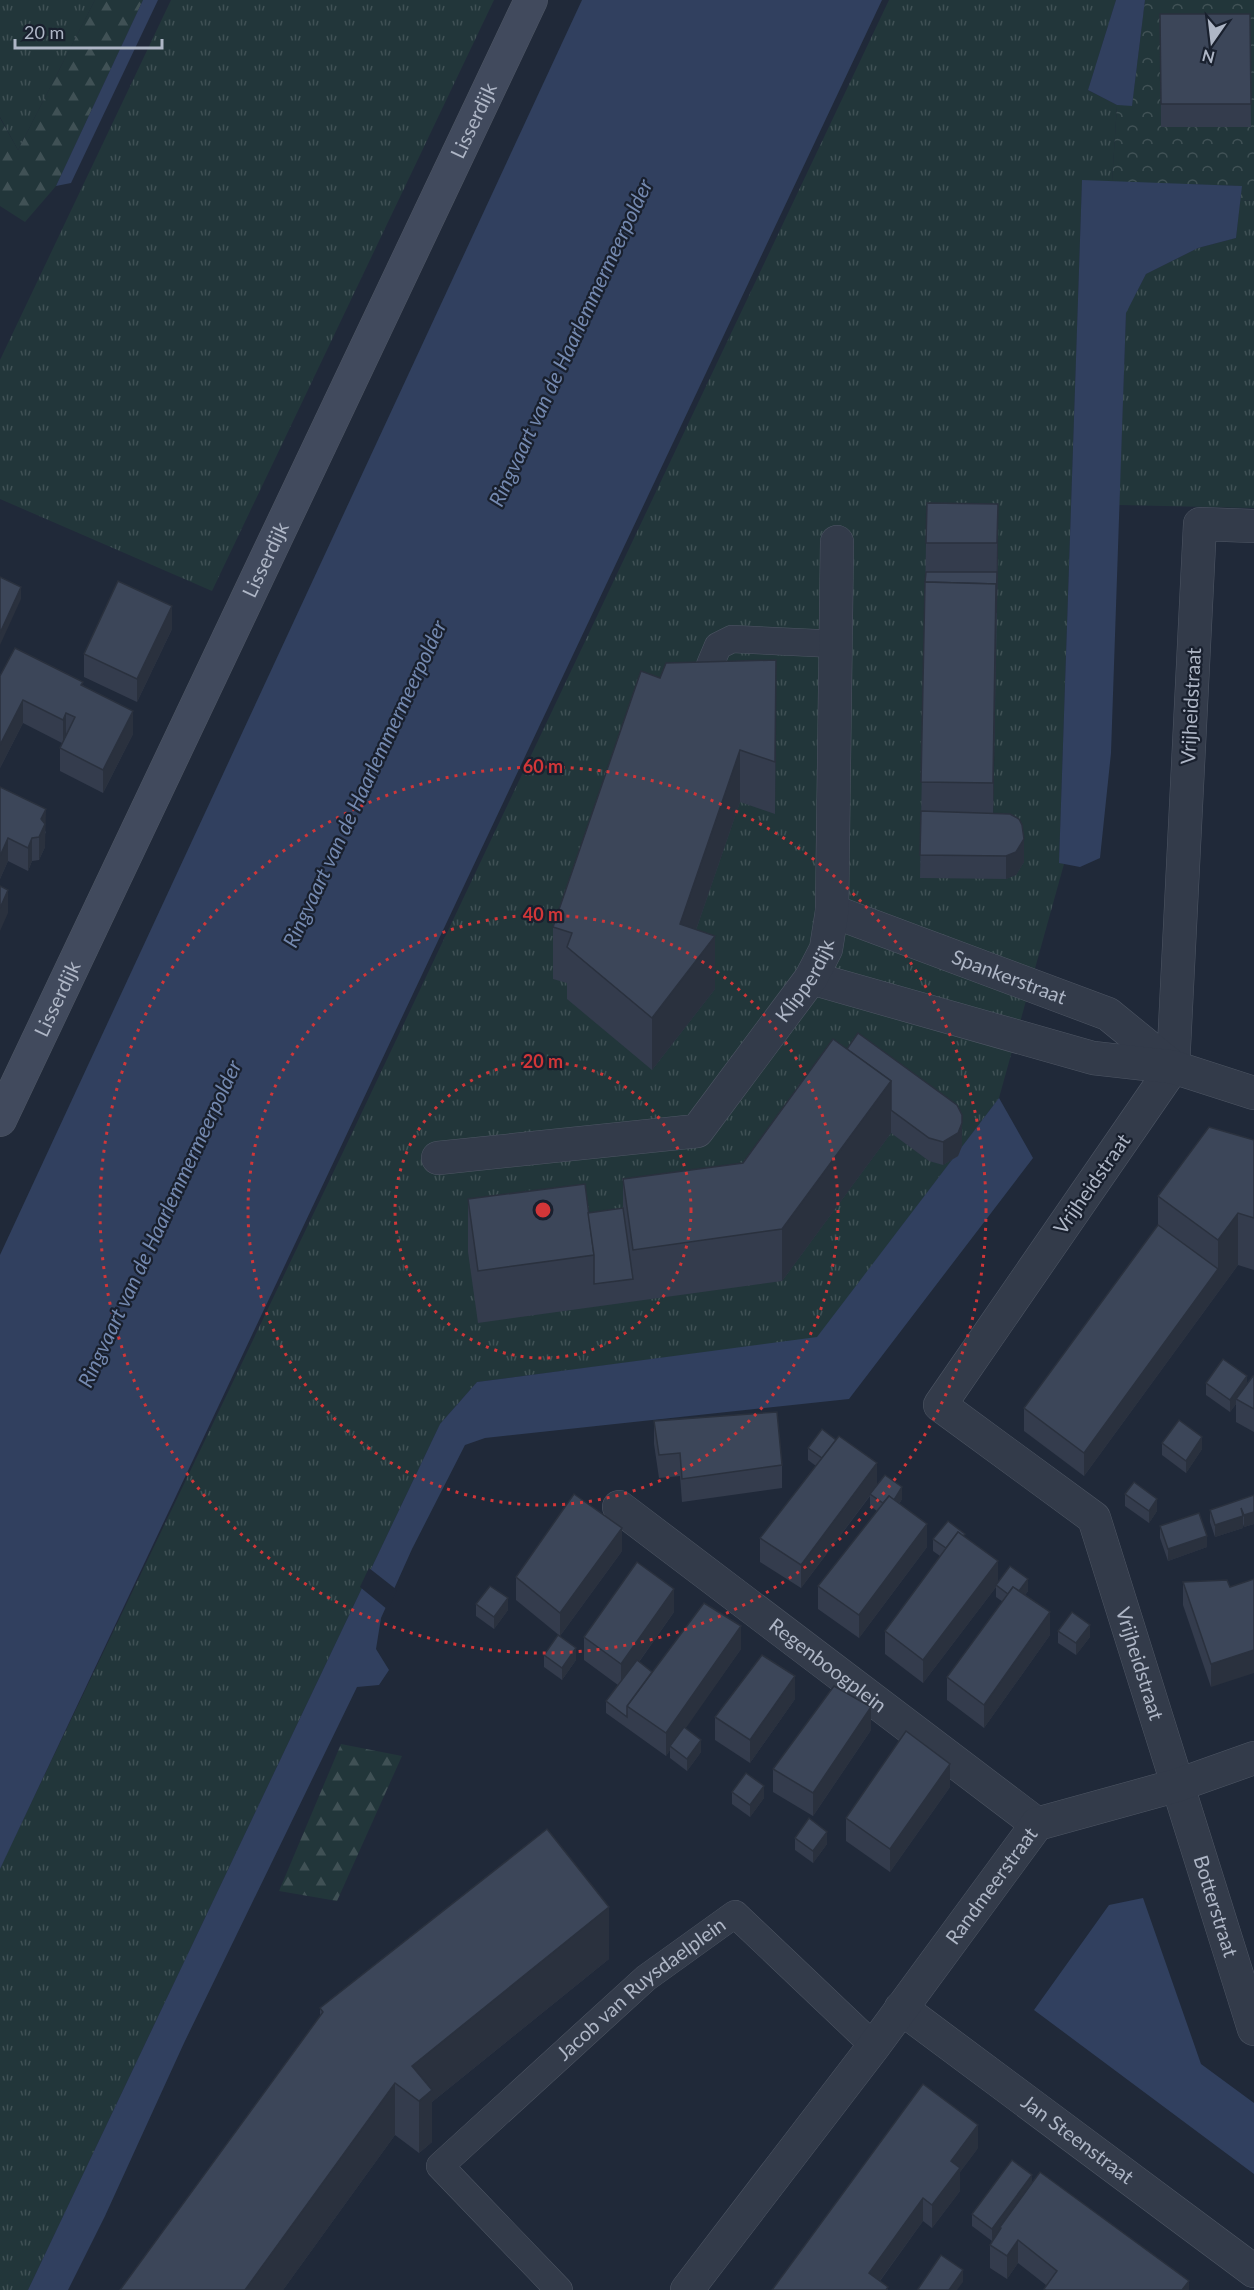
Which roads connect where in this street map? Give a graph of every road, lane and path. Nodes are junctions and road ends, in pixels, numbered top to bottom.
1 (531, 0) edge
2 (1254, 526) edge
3 (837, 542) dead end
4 (836, 644) junction
5 (711, 714) edge
6 (832, 911) junction
7 (811, 978) junction
8 (1173, 1067) junction
9 (1254, 1093) edge
10 (0, 1120) edge
11 (438, 1158) dead end
12 (619, 1507) dead end
13 (1254, 1758) edge
14 (1178, 1785) junction
15 (1037, 1824) junction
16 (901, 2008) junction
17 (1254, 2029) edge
18 (874, 2046) junction
19 (1254, 2271) edge
20 (559, 2290) edge
21 (687, 2290) edge

1 - 10 street, Lisserdijk
2 - 8 street, Vrijheidstraat
3 - 4 street, Klipperdijk
4 - 5 lane
4 - 6 street, Klipperdijk
6 - 7 street, Klipperdijk
6 - 8 street, Spankerstraat
7 - 8 street, Spankerstraat
7 - 11 street, Klipperdijk
8 - 9 street, Spankerstraat
8 - 14 street, Vrijheidstraat
12 - 15 street, Regenboogplein
13 - 14 street, Randmeerstraat
14 - 15 street, Randmeerstraat
14 - 17 street, Botterstraat
15 - 16 street, Randmeerstraat
16 - 18 street, Randmeerstraat
16 - 19 street, Jan Steenstraat
18 - 20 lane, Jacob van Ruysdaelplein
18 - 21 street

